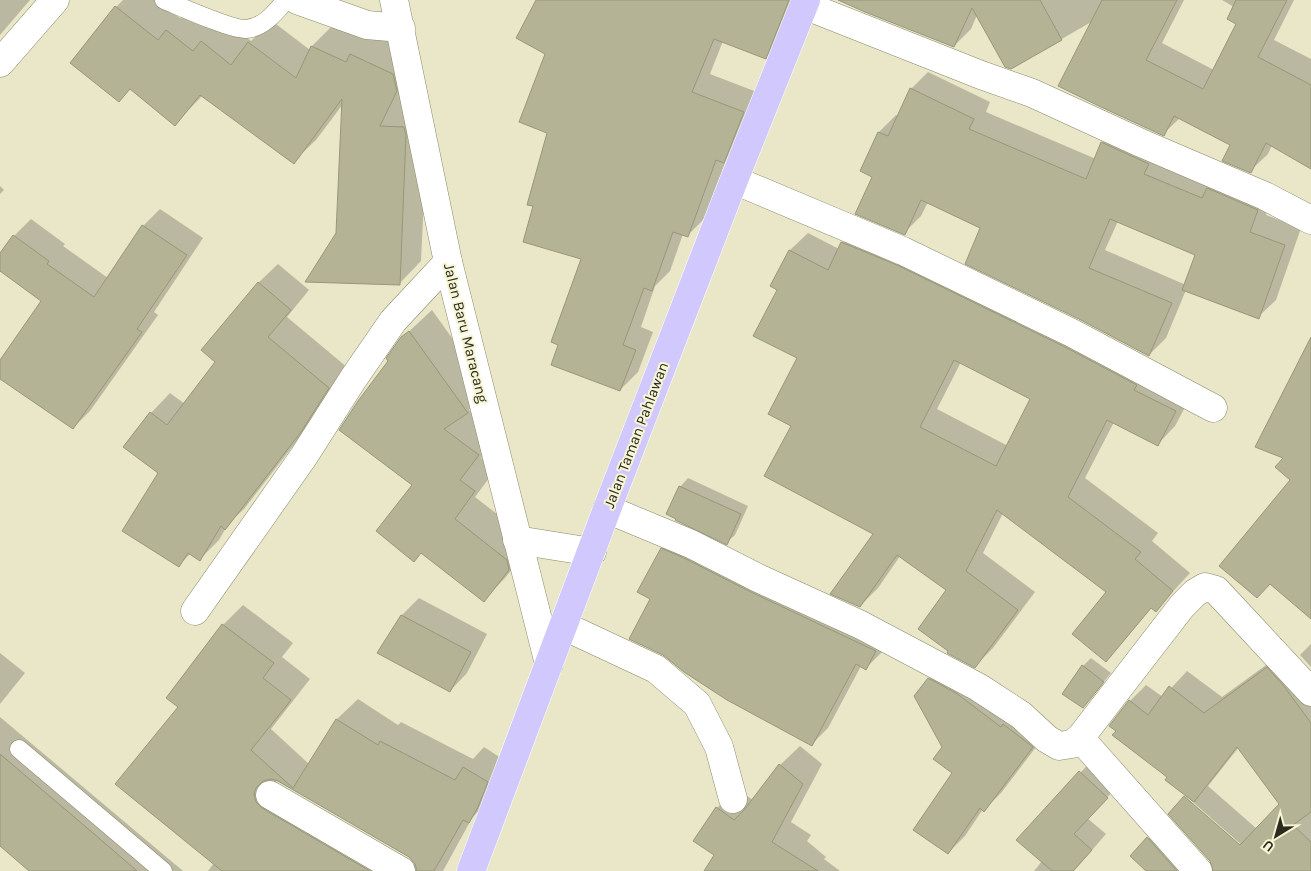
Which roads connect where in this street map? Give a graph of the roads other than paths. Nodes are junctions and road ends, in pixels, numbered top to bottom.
1 (55, 0) edge
2 (164, 0) edge
3 (286, 0) edge
4 (297, 0) edge
5 (394, 0) edge
6 (805, 3) edge
7 (401, 28) junction
8 (0, 63) edge
9 (734, 180) junction
10 (1311, 220) edge
11 (448, 262) junction
12 (1213, 408) dead end
13 (607, 509) junction
14 (517, 540) junction
15 (592, 552) junction
16 (195, 611) dead end
17 (564, 626) junction
18 (549, 664) junction
19 (1311, 692) edge
20 (1080, 738) junction
21 (19, 749) dead end
22 (270, 795) dead end
23 (733, 799) dead end
24 (163, 871) edge
25 (401, 871) edge
26 (471, 871) edge
27 (1198, 871) edge

1 - 8 street
2 - 3 lane
4 - 7 street
5 - 7 street, Jalan Baru Maracang
6 - 9 main road, Jalan Taman Pahlawan
6 - 10 street
7 - 11 street, Jalan Baru Maracang
9 - 12 street
9 - 13 main road, Jalan Taman Pahlawan
11 - 14 street, Jalan Baru Maracang
11 - 16 street
13 - 15 main road, Jalan Taman Pahlawan
13 - 20 street
14 - 15 street
14 - 18 street, Jalan Baru Maracang
15 - 17 main road, Jalan Taman Pahlawan
17 - 18 main road, Jalan Taman Pahlawan
17 - 23 street
18 - 26 main road, Jalan Taman Pahlawan
19 - 20 street
20 - 27 street
21 - 24 lane
22 - 25 street

